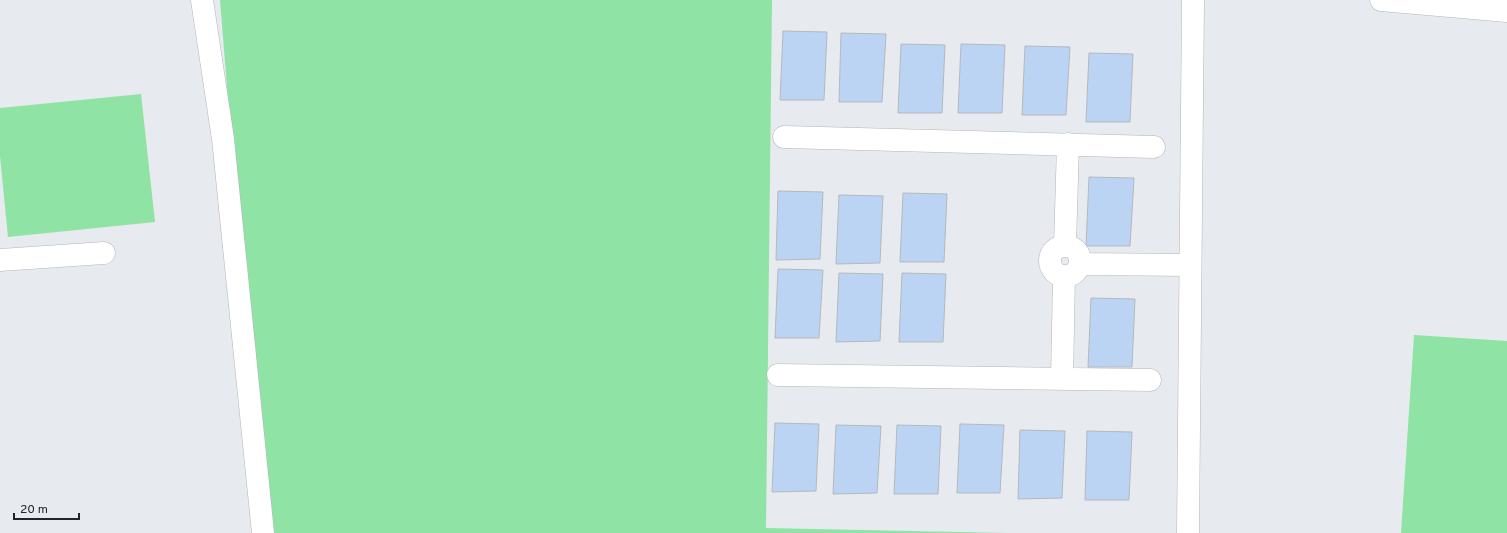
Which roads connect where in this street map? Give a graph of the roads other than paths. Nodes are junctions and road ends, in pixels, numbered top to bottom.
1 (202, 0) edge
2 (1193, 0) edge
3 (1381, 0) edge
4 (1507, 11) edge
5 (784, 137) dead end
6 (1068, 144) junction
7 (1154, 147) dead end
8 (104, 253) dead end
9 (0, 260) edge
10 (1190, 265) junction
11 (1072, 270) junction
12 (778, 375) dead end
13 (1062, 379) junction
14 (1150, 380) dead end
15 (263, 533) edge
16 (1188, 533) edge

1 - 15 street
2 - 10 street
3 - 4 street
5 - 6 street
6 - 7 street
6 - 11 street
8 - 9 street
10 - 11 street
10 - 16 street
11 - 13 street
12 - 13 street
13 - 14 street

